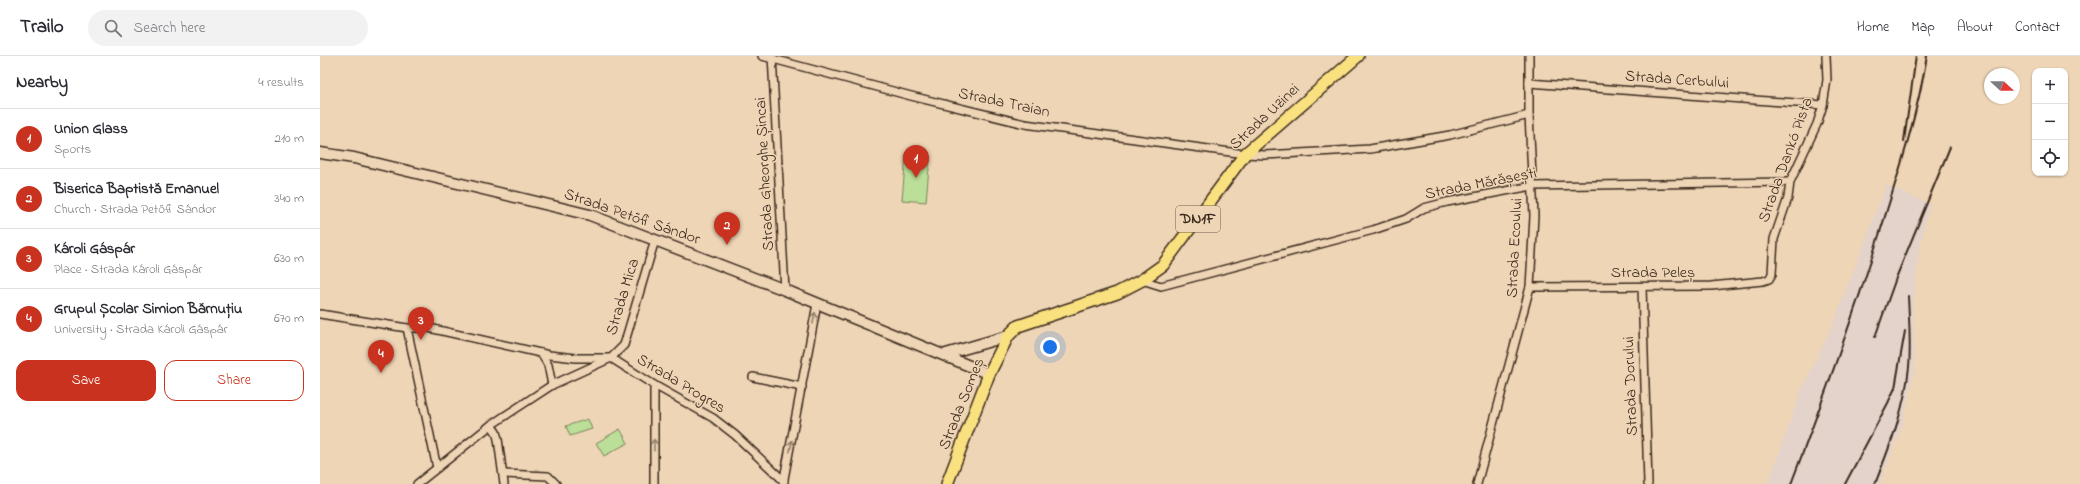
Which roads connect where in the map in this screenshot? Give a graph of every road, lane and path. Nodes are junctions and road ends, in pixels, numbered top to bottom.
1 (762, 56) edge
2 (1358, 56) edge
3 (1529, 56) edge
4 (1826, 56) edge
5 (772, 57) edge
6 (1529, 83) junction
7 (1823, 105) junction
8 (1529, 115) junction
9 (320, 153) edge
10 (1245, 154) junction
11 (1790, 182) junction
12 (1532, 186) junction
13 (655, 240) junction
14 (1772, 274) joint
15 (1142, 280) junction
16 (1530, 287) junction
17 (1642, 287) junction
18 (785, 290) junction
19 (817, 304) junction
20 (320, 314) edge
21 (407, 328) junction
22 (1008, 336) junction
23 (541, 353) junction
24 (946, 354) junction
25 (611, 358) junction
26 (989, 374) junction
27 (753, 377) dead end
28 (552, 385) junction
29 (654, 385) junction
30 (802, 387) junction
31 (491, 425) junction
32 (437, 468) junction
33 (504, 474) junction
34 (783, 482) edge
35 (417, 484) edge
36 (504, 484) edge
37 (556, 484) edge
38 (654, 484) edge
39 (947, 484) edge
40 (1477, 484) edge
41 (1648, 484) edge

1 - 5 street, Strada Traian
2 - 10 main road, Strada Uzinei / DN1F
3 - 6 street, Strada Ecoului
4 - 7 street, Strada Dankó Pista
5 - 10 street, Strada Traian
5 - 18 street, Strada Gheorghe Șincai
6 - 7 street, Strada Cerbului
6 - 8 street, Strada Ecoului
7 - 11 street, Strada Dankó Pista
8 - 10 street, Strada Traian
8 - 12 street, Strada Ecoului
9 - 13 main road, Strada Petőfi Sándor
10 - 15 main road, Strada Uzinei / DN1F
11 - 12 street, Strada Mărășești
11 - 14 street, Strada Dankó Pista
12 - 15 street, Strada Mărășești
12 - 16 street, Strada Ecoului
13 - 18 main road, Strada Petőfi Sándor
13 - 25 street, Strada Mica
14 - 17 street, Strada Peleș
15 - 22 main road, Strada Uzinei / DN1F
16 - 17 street, Strada Peleș
16 - 40 street, Strada Ecoului
17 - 41 street, Strada Dorului
18 - 19 main road, Strada Petőfi Sándor
19 - 24 main road, Strada Petőfi Sándor
30 -> 19 street
20 - 21 street
21 - 23 street
21 - 32 street
22 - 24 main road
22 - 26 main road, Strada Someș / DN1F
23 - 25 street
23 - 28 street
24 - 26 main road, Strada Petőfi Sándor
25 - 28 street, Strada Progres
25 - 29 street, Strada Progres
26 - 39 main road, Strada Someș / DN1F
27 - 30 street
28 - 31 street, Strada Progres
29 - 34 street, Strada Progres
38 -> 29 street
34 -> 30 street
31 - 32 street, Strada Progres
31 - 33 street
32 - 35 street, Strada Progres
33 - 36 street
33 - 37 street

